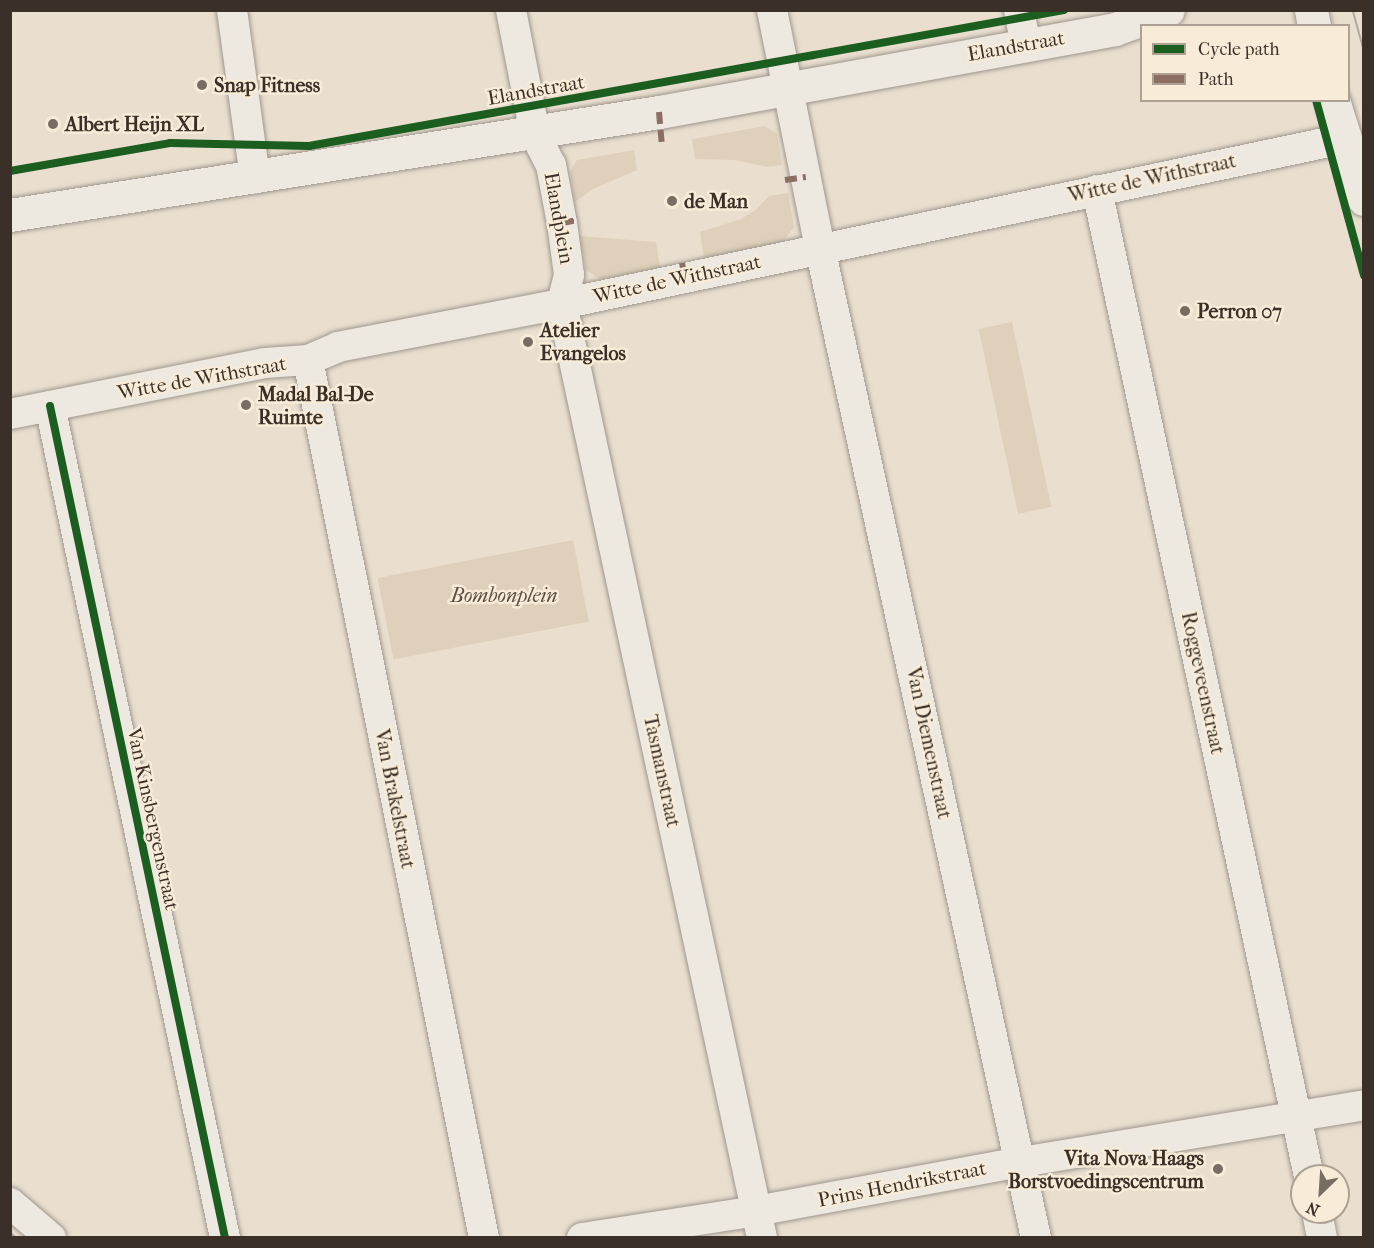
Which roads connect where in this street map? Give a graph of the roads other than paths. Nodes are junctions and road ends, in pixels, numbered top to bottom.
1 (232, 10) edge
2 (511, 10) edge
3 (772, 10) edge
4 (1019, 10) edge
5 (1168, 10) edge
6 (1026, 45) junction
7 (786, 87) junction
8 (1334, 102) edge
9 (535, 134) junction
10 (1343, 139) junction
11 (255, 178) junction
12 (1361, 188) edge
13 (1097, 190) junction
14 (10, 215) edge
15 (820, 248) junction
16 (562, 304) junction
17 (308, 360) junction
18 (50, 406) junction
19 (10, 414) edge
20 (1364, 1105) edge
21 (1296, 1116) junction
22 (1021, 1161) junction
23 (1306, 1164) edge
24 (10, 1203) edge
25 (759, 1224) edge
26 (51, 1238) edge
27 (225, 1238) edge
28 (484, 1238) edge
29 (582, 1238) edge
30 (1036, 1238) edge

1 - 11 street
2 - 9 street, Elandplein
3 - 7 street
4 - 6 street
5 - 6 street, Elandstraat
6 - 7 street, Elandstraat
7 - 9 street, Elandstraat
7 - 15 street
8 - 10 street
9 - 11 street, Elandstraat
9 - 16 street, Elandplein
10 - 12 street
10 - 13 street, Witte de Withstraat
11 - 14 street, Elandstraat
13 - 15 street, Witte de Withstraat
13 - 21 street, Roggeveenstraat
15 - 16 street, Witte de Withstraat
15 - 22 street, Van Diemenstraat
16 - 17 street, Witte de Withstraat
16 - 25 street, Tasmanstraat
17 - 18 street, Witte de Withstraat
17 - 28 street, Van Brakelstraat
18 - 19 street, Witte de Withstraat
18 - 27 street, Van Kinsbergenstraat
20 - 21 street, Prins Hendrikstraat
21 - 22 street, Prins Hendrikstraat
21 - 23 street, Roggeveenstraat
22 - 25 street, Prins Hendrikstraat
22 - 30 street, Van Diemenstraat
24 - 26 street
25 - 29 street, Prins Hendrikstraat

